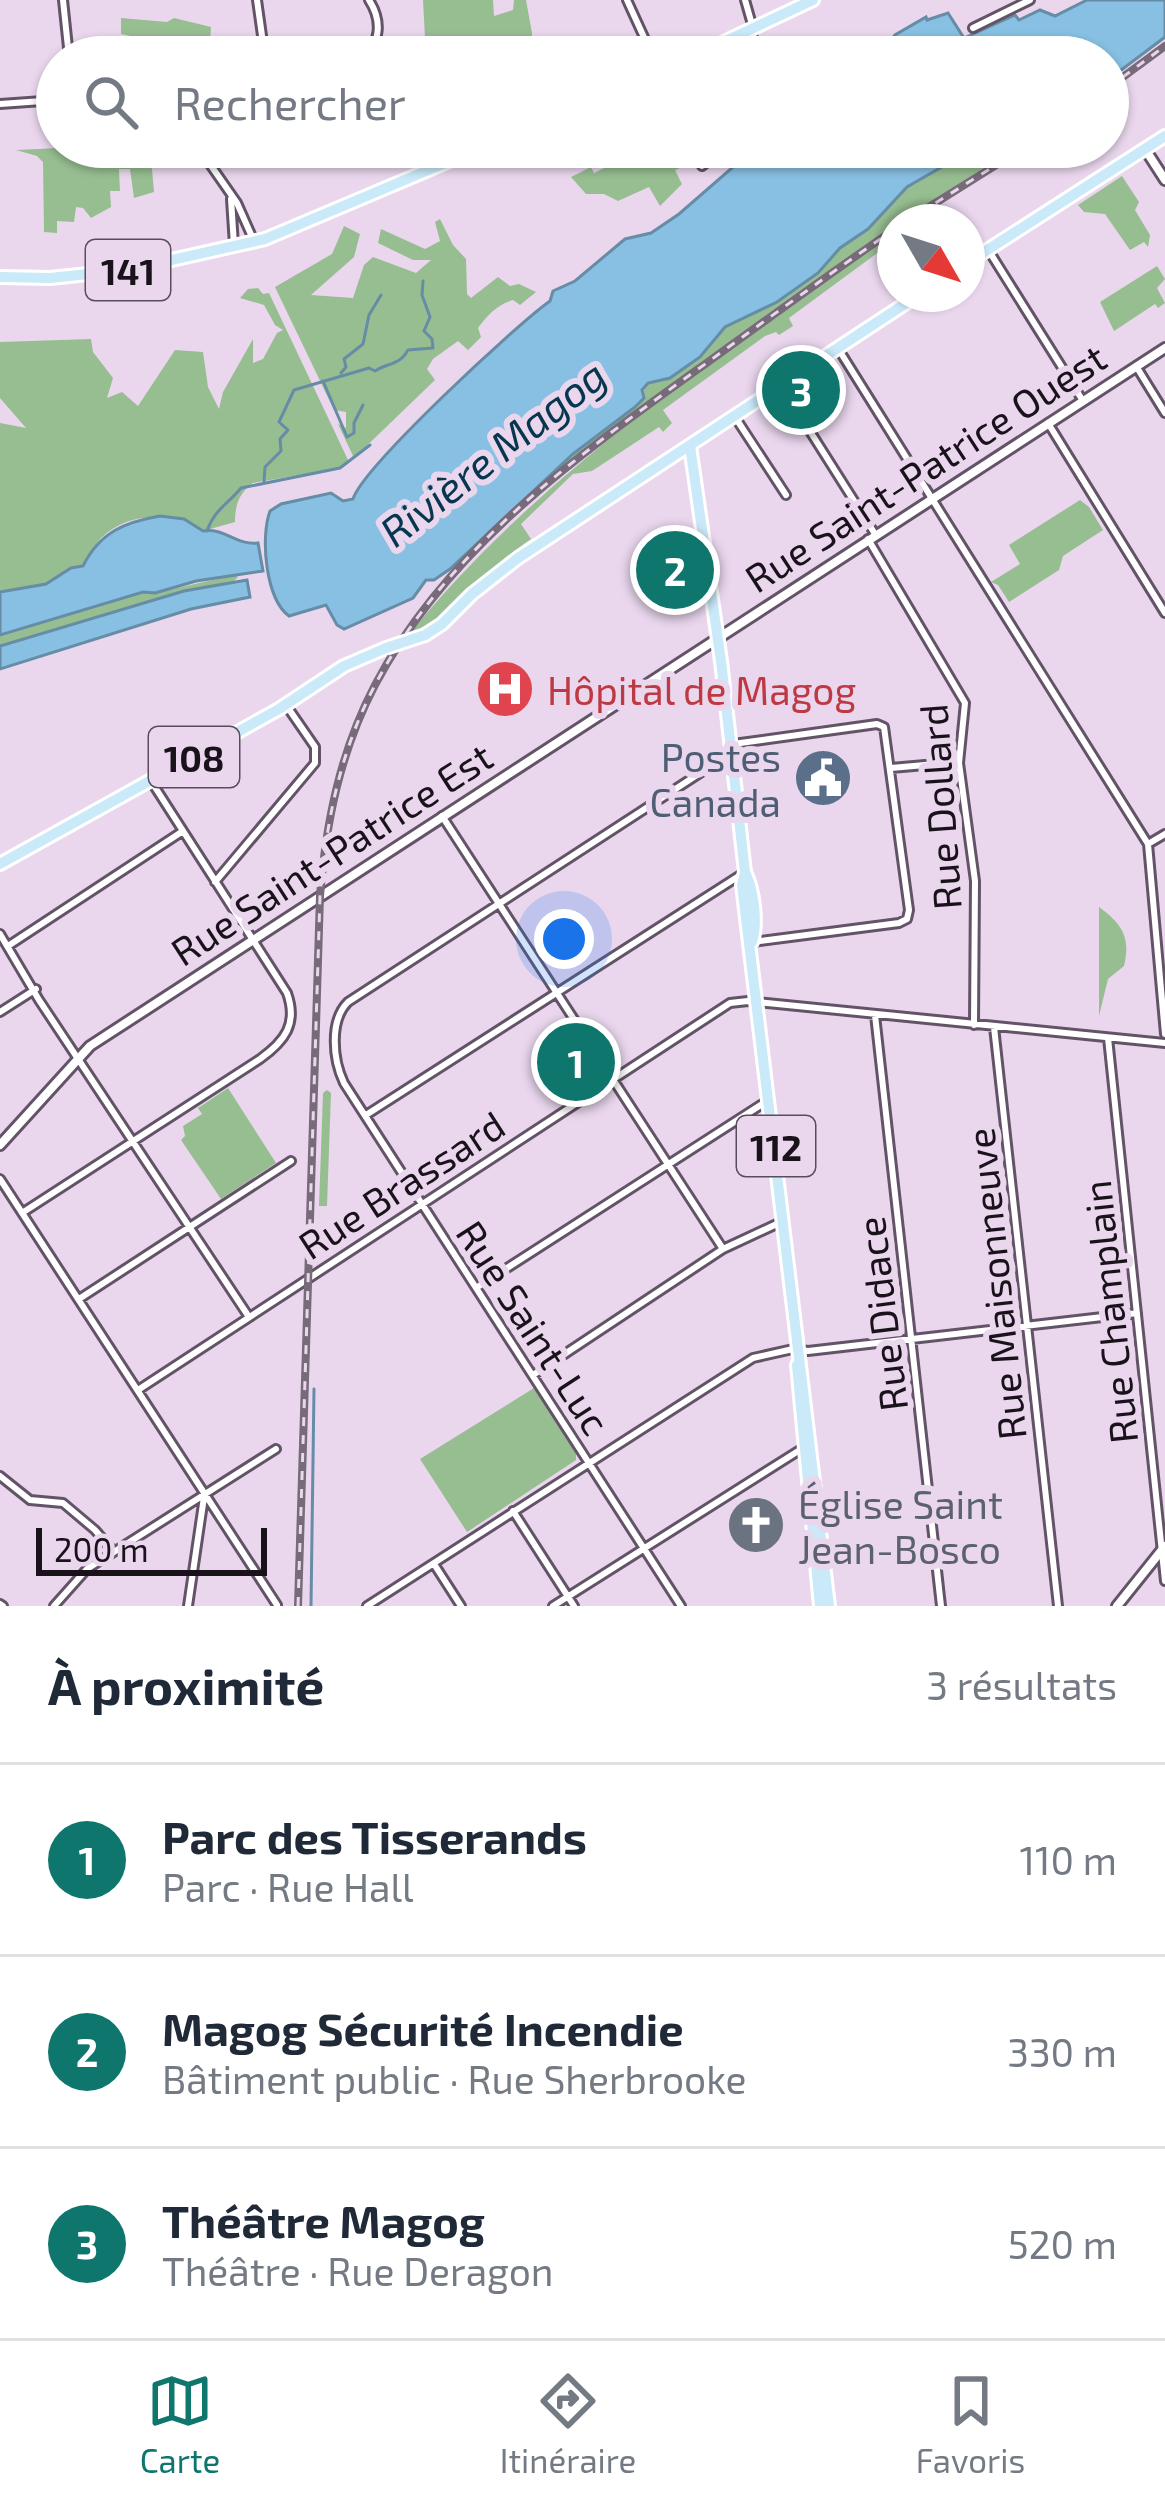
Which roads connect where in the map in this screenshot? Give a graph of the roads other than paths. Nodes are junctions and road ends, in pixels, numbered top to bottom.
1 (63, 0) edge
2 (257, 0) edge
3 (369, 0) edge
4 (627, 0) edge
5 (745, 0) edge
6 (813, 0) edge
7 (1030, 0) edge
8 (753, 28) junction
9 (973, 28) dead end
10 (67, 36) edge
11 (263, 36) edge
12 (377, 36) edge
13 (643, 36) edge
14 (736, 36) edge
15 (752, 36) edge
16 (36, 101) edge
17 (0, 104) edge
18 (1165, 136) edge
19 (1145, 148) junction
20 (1129, 158) edge
21 (212, 168) edge
22 (436, 168) edge
23 (1114, 168) edge
24 (1165, 180) edge
25 (231, 195) junction
26 (253, 239) junction
27 (234, 245) junction
28 (988, 250) junction
29 (985, 252) edge
30 (0, 278) edge
31 (892, 312) edge
32 (837, 347) junction
33 (1165, 348) edge
34 (1136, 367) junction
35 (780, 384) junction
36 (1083, 401) junction
37 (1165, 413) edge
38 (733, 414) junction
39 (1048, 423) junction
40 (689, 446) junction
41 (786, 495) dead end
42 (932, 499) junction
43 (872, 537) junction
44 (1165, 613) edge
45 (717, 636) junction
46 (286, 705) junction
47 (732, 751) junction
48 (958, 761) junction
49 (891, 768) junction
50 (151, 781) junction
51 (442, 816) junction
52 (183, 831) junction
53 (1165, 834) edge
54 (1148, 844) junction
55 (0, 865) edge
56 (745, 872) junction
57 (215, 882) junction
58 (499, 905) junction
59 (0, 934) edge
60 (253, 940) junction
61 (752, 942) junction
62 (8, 946) junction
63 (36, 989) junction
64 (555, 992) junction
65 (759, 1002) junction
66 (0, 1012) edge
67 (875, 1015) junction
68 (974, 1024) junction
69 (994, 1027) junction
70 (1165, 1034) edge
71 (1108, 1038) junction
72 (1165, 1043) edge
73 (77, 1056) junction
74 (611, 1079) junction
75 (771, 1100) junction
76 (366, 1115) junction
77 (134, 1141) junction
78 (0, 1145) edge
79 (291, 1161) dead end
80 (667, 1164) junction
81 (0, 1179) edge
82 (422, 1202) junction
83 (22, 1213) junction
84 (785, 1221) junction
85 (191, 1226) junction
86 (723, 1249) junction
87 (476, 1288) junction
88 (79, 1299) junction
89 (1137, 1313) junction
90 (249, 1317) junction
91 (1026, 1324) junction
92 (911, 1337) junction
93 (799, 1350) junction
94 (532, 1375) junction
95 (138, 1390) junction
96 (807, 1446) junction
97 (276, 1449) dead end
98 (588, 1462) junction
99 (0, 1477) edge
100 (206, 1493) junction
101 (513, 1511) junction
102 (1163, 1548) edge
103 (644, 1549) junction
104 (114, 1552) junction
105 (434, 1562) junction
106 (1165, 1581) edge
107 (568, 1597) junction
108 (277, 1605) edge
109 (54, 1606) edge
110 (188, 1606) edge
111 (367, 1606) edge
112 (461, 1606) edge
113 (553, 1606) edge
114 (574, 1606) edge
115 (681, 1606) edge
116 (825, 1606) edge
117 (941, 1606) edge
118 (1058, 1606) edge
119 (1117, 1606) edge

1 - 10 street
2 - 11 street
3 - 12 street
4 - 13 street
5 - 8 street
6 - 8 main road
7 - 9 street
8 - 14 main road
8 - 15 street
16 - 17 street
18 - 19 main road
19 - 20 main road
19 - 24 street
21 - 25 street
22 - 26 main road, 141
23 - 28 main road
25 - 26 street
25 - 27 street
26 - 27 main road, 141
27 - 30 main road, 141
28 - 29 main road
28 - 36 street
31 - 32 main road
32 - 35 main road
32 - 42 street
33 - 34 street, Rue Saint-Patrice Ouest
34 - 36 street, Rue Saint-Patrice Ouest
34 - 37 street
35 - 38 main road
35 - 43 street, Rue Dollard
36 - 39 street, Rue Saint-Patrice Ouest
38 - 40 main road
38 - 41 street
39 - 42 street, Rue Saint-Patrice Ouest
39 - 44 street
40 - 45 main road, 112
40 - 46 main road, 108, bridge
42 - 43 street, Rue Saint-Patrice Ouest
42 - 54 street
43 - 45 street, Rue Saint-Patrice Ouest
43 - 48 street, Rue Dollard
45 - 47 main road, 112
45 - 51 street, Rue Saint-Patrice Est
46 - 50 main road, 108
46 - 57 street
47 - 49 street
47 - 56 main road, 112
47 - 58 street
48 - 49 street
48 - 68 street, Rue Dollard
49 - 61 street
50 - 52 street
50 - 55 main road, 108
51 - 58 street
51 - 60 street, Rue Saint-Patrice Est
52 - 57 street
52 - 62 street
53 - 54 street
54 - 70 street
56 - 61 main road, 112
56 - 64 street
57 - 60 street
58 - 64 street
58 - 76 street, Rue Saint-Luc
59 - 62 street
60 - 73 street, Rue Saint-Patrice Est
60 - 77 street
61 - 65 main road, 112
62 - 63 street
63 - 66 street
63 - 73 street
64 - 74 street
64 - 76 street
65 - 67 street
65 - 74 street, Rue Brassard
65 - 75 main road, 112
67 - 68 street
67 - 92 street, Rue Didace
68 - 69 street
69 - 71 street
69 - 91 street, Rue Maisonneuve
71 - 72 street
71 - 89 street, Rue Champlain
73 - 77 street
73 - 78 street, Rue Saint-Patrice Est
74 - 80 street
74 - 82 street, Rue Brassard
75 - 80 street
75 - 84 main road, 112
76 - 82 street, Rue Saint-Luc
77 - 83 street
77 - 85 street
79 - 85 street
80 - 86 street
80 - 87 street
81 - 83 street
82 - 87 street, Rue Saint-Luc
82 - 90 street, Rue Brassard
83 - 88 street
84 - 86 street
84 - 93 main road, 112
85 - 88 street
85 - 90 street
86 - 94 street
87 - 94 street, Rue Saint-Luc
88 - 95 street
89 - 91 street
89 - 102 street, Rue Champlain
90 - 95 street, Rue Brassard
91 - 92 street
91 - 118 street, Rue Maisonneuve
92 - 93 street
92 - 117 street, Rue Didace
93 - 96 main road, 112
93 - 98 street
94 - 98 street, Rue Saint-Luc
95 - 100 street
96 - 103 street
96 - 116 main road, 112
97 - 100 street
98 - 101 street
98 - 103 street, Rue Saint-Luc
99 - 104 street
100 - 104 street
100 - 108 street
100 - 110 street
101 - 105 street
101 - 107 street
102 - 106 street, Rue Champlain
102 - 119 street
103 - 107 street
103 - 115 street, Rue Saint-Luc
104 - 109 street
105 - 111 street
105 - 112 street
107 - 113 street
107 - 114 street

